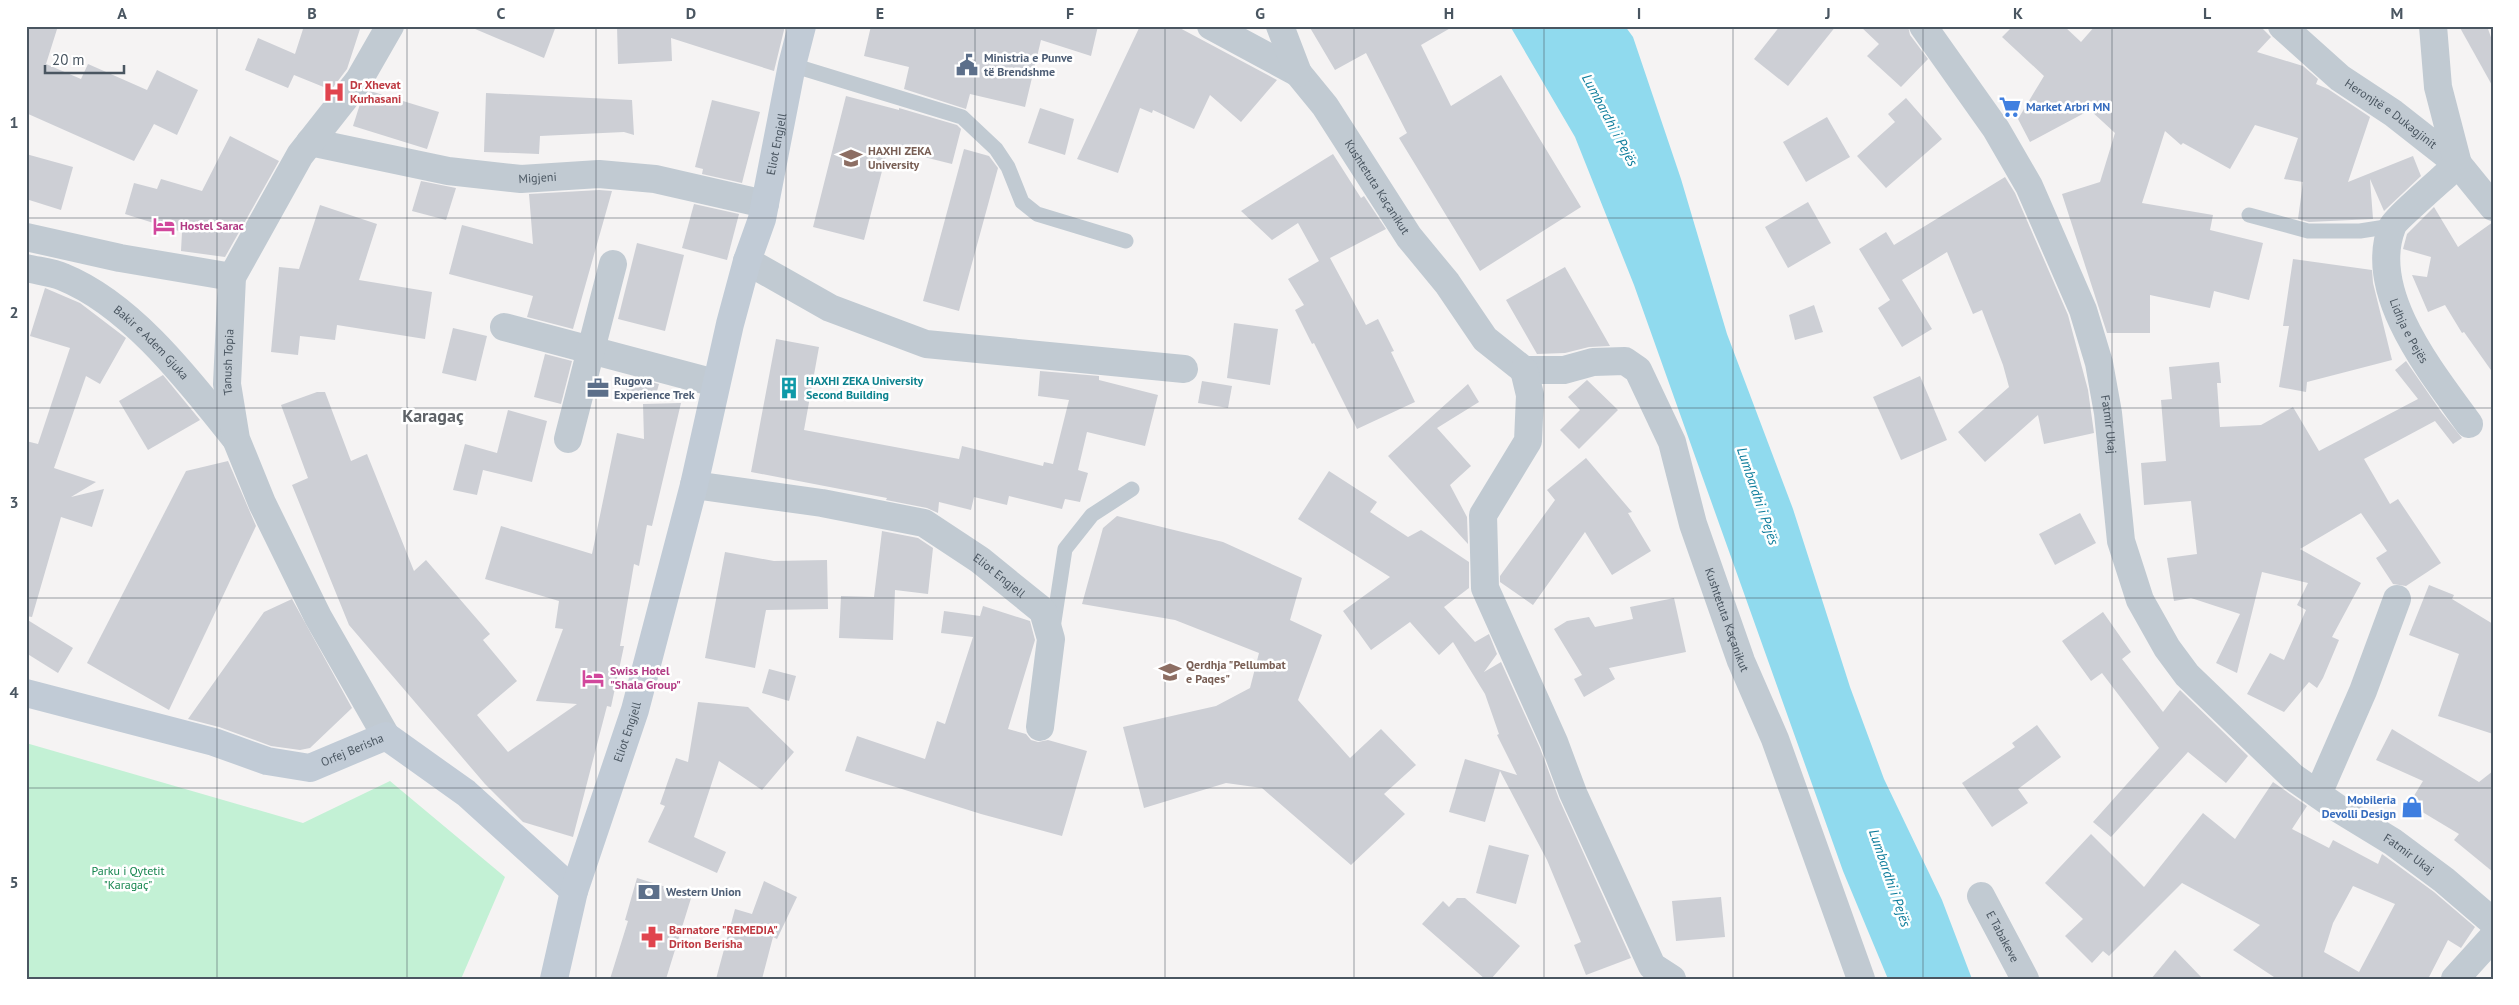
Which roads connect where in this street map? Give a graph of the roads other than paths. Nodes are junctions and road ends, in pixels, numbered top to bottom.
1 (390, 26) edge
2 (802, 26) edge
3 (1211, 26) edge
4 (1280, 26) edge
5 (1923, 26) edge
6 (2282, 26) edge
7 (2433, 26) edge
8 (792, 65) junction
9 (1298, 73) junction
10 (310, 142) junction
11 (2458, 164) junction
12 (765, 204) junction
13 (2493, 207) edge
14 (2249, 215) dead end
15 (2392, 226) junction
16 (38, 240) edge
17 (1126, 241) dead end
18 (747, 261) junction
19 (614, 264) dead end
20 (35, 270) edge
21 (232, 276) junction
22 (504, 327) dead end
23 (592, 348) junction
24 (1184, 369) dead end
25 (1524, 370) junction
26 (715, 382) junction
27 (2469, 424) dead end
28 (236, 439) junction
29 (568, 439) dead end
30 (694, 485) junction
31 (1132, 488) dead end
32 (2398, 599) dead end
33 (1051, 639) junction
34 (26, 693) edge
35 (1040, 727) dead end
36 (386, 736) junction
37 (2318, 794) junction
38 (574, 891) junction
39 (1981, 896) dead end
40 (2493, 922) edge
41 (2493, 937) edge
42 (554, 979) edge
43 (1672, 979) edge
44 (1861, 979) edge
45 (2025, 979) edge
46 (2455, 979) edge

1 - 10 street, Tanush Topia
2 - 8 main road, Eliot Engjell
3 - 9 street, Kushtetuta Kaçanikut
4 - 9 street
5 - 37 street, Fatmir Ukaj
6 - 11 street, Heronjtë e Dukagjinit
7 - 11 street
8 - 12 main road, Eliot Engjell
8 - 17 lane
9 - 25 street, Kushtetuta Kaçanikut
10 - 12 street, Migjeni
10 - 21 street, Tanush Topia
11 - 13 street, Heronjtë e Dukagjinit
11 - 15 street
12 - 18 main road, Eliot Engjell
14 - 15 lane
15 - 27 street, Lidhja e Pejës
16 - 20 street, Bakir e Adem Gjuka
16 - 21 street, Bakir e Adem Gjuka
18 - 24 street
18 - 26 main road, Eliot Engjell
19 - 23 street
20 - 28 street, Bakir e Adem Gjuka
21 - 28 street, Tanush Topia
22 - 23 street
23 - 26 street
23 - 29 street
25 - 43 street
25 - 44 street, Kushtetuta Kaçanikut
26 - 30 main road, Eliot Engjell
28 - 36 street, Tanush Topia
30 - 33 street, Eliot Engjell
30 - 38 main road, Eliot Engjell
31 - 33 lane
32 - 37 street
33 - 35 street, Eliot Engjell
34 - 36 main road, Orfej Berisha
36 - 38 main road, Orfej Berisha
37 - 40 street, Fatmir Ukaj
38 - 42 main road, Eliot Engjell
39 - 45 street, E Tabakeve
41 - 46 street

